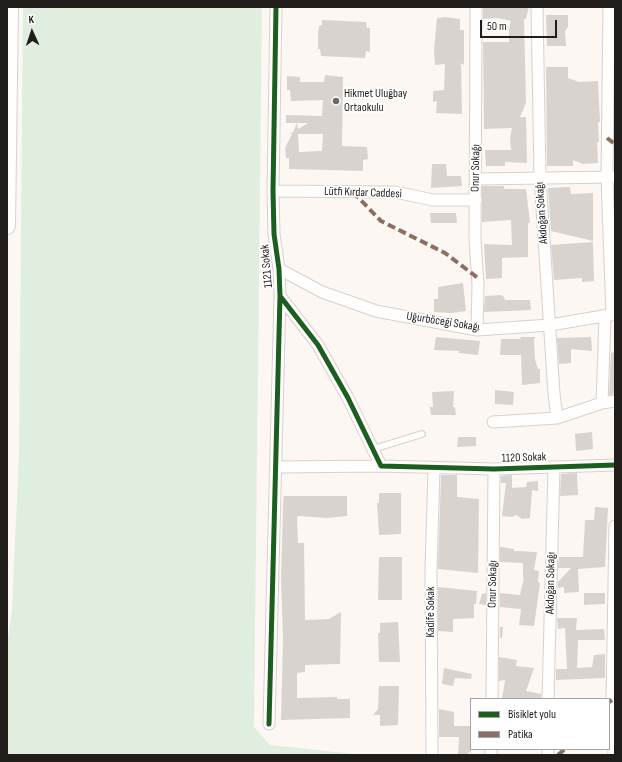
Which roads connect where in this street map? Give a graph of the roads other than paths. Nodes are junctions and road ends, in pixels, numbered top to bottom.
1 (10, 7) edge
2 (276, 7) edge
3 (476, 7) edge
4 (537, 7) edge
5 (609, 7) edge
6 (611, 177) edge
7 (540, 178) junction
8 (476, 179) junction
9 (273, 191) junction
10 (476, 200) junction
11 (7, 226) edge
12 (279, 269) junction
13 (280, 296) junction
14 (611, 315) edge
15 (550, 325) junction
16 (477, 330) junction
17 (615, 401) edge
18 (602, 403) junction
19 (557, 418) junction
20 (493, 422) dead end
21 (422, 434) dead end
22 (373, 449) junction
23 (615, 465) edge
24 (276, 466) junction
25 (381, 466) junction
26 (554, 468) junction
27 (434, 469) junction
28 (494, 469) junction
29 (615, 526) edge
30 (492, 698) edge
31 (548, 698) edge
32 (612, 700) edge
33 (269, 724) dead end
34 (432, 755) edge
35 (614, 755) edge

1 - 11 main road
2 - 9 street, 1121 Sokak
3 - 8 street, Onur Sokağı
4 - 7 street, Akdoğan Sokağı
5 - 6 street
6 - 7 street
6 - 14 street
7 - 8 street
7 - 15 street, Akdoğan Sokağı
8 - 10 street, Onur Sokağı
9 - 10 street, Lütfi Kırdar Caddesi
9 - 12 street, 1121 Sokak
10 - 16 street, Onur Sokağı
12 - 13 street, 1121 Sokak
12 - 16 street, Uğurböceği Sokağı
13 - 22 street, 1121 Sokak
13 - 24 street
14 - 15 street, Uğurböceği Sokağı
14 - 18 street
15 - 16 street, Uğurböceği Sokağı
15 - 19 street, Akdoğan Sokağı
17 - 18 street
18 - 19 street
19 - 20 street
21 - 22 lane
22 - 25 street, 1121 Sokak
23 - 26 street, 1120 Sokak
24 - 25 street
24 - 33 street
25 - 27 street
26 - 28 street, 1120 Sokak
26 - 31 street, Akdoğan Sokağı
27 - 28 street, 1120 Sokak
27 - 34 street, Kadife Sokak
28 - 30 street, Onur Sokağı
29 - 32 street
32 - 35 street

